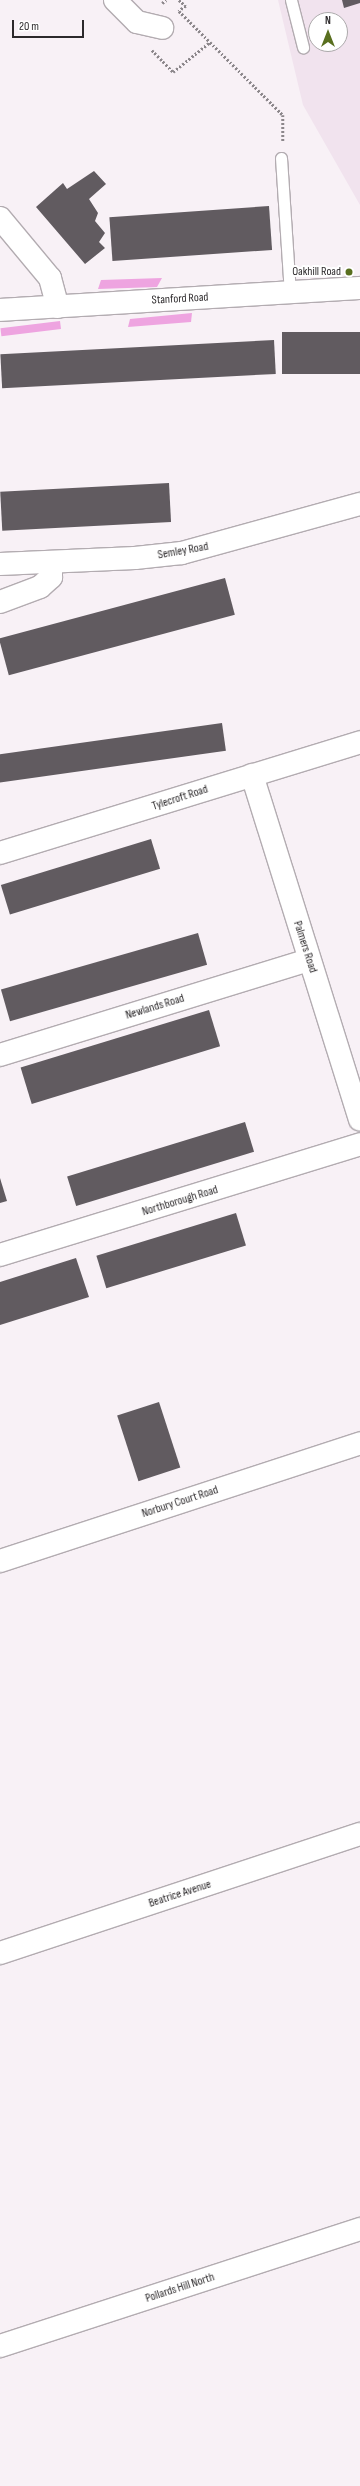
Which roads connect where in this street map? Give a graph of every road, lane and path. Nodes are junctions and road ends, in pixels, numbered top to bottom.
1 (115, 0) edge
2 (179, 0) edge
3 (291, 0) edge
4 (162, 28) dead end
5 (303, 47) dead end
6 (284, 144) dead end
7 (282, 158) dead end
8 (0, 218) edge
9 (360, 288) edge
10 (290, 292) junction
11 (58, 307) junction
12 (0, 310) edge
13 (360, 504) edge
14 (51, 562) junction
15 (0, 564) edge
16 (0, 602) edge
17 (360, 742) edge
18 (252, 775) junction
19 (0, 853) edge
20 (309, 960) junction
21 (0, 1055) edge
22 (360, 1119) edge
23 (360, 1144) edge
24 (0, 1255) edge
25 (360, 1443) edge
26 (0, 1561) edge
27 (360, 1834) edge
28 (0, 1954) edge
29 (360, 2229) edge
30 (0, 2346) edge

1 - 4 street
2 - 6 path
3 - 5 lane
7 - 10 lane
8 - 11 street
9 - 10 street, Stanford Road
10 - 11 street, Stanford Road
11 - 12 street, Stanford Road
13 - 14 street, Semley Road
14 - 15 street, Semley Road
14 - 16 street
17 - 18 street, Tylecroft Road
18 - 19 street, Tylecroft Road
18 - 20 street, Palmers Road
20 - 21 street, Newlands Road
20 - 22 street, Palmers Road
23 - 24 street, Northborough Road
25 - 26 street, Norbury Court Road
27 - 28 street, Beatrice Avenue
29 - 30 street, Pollards Hill North

